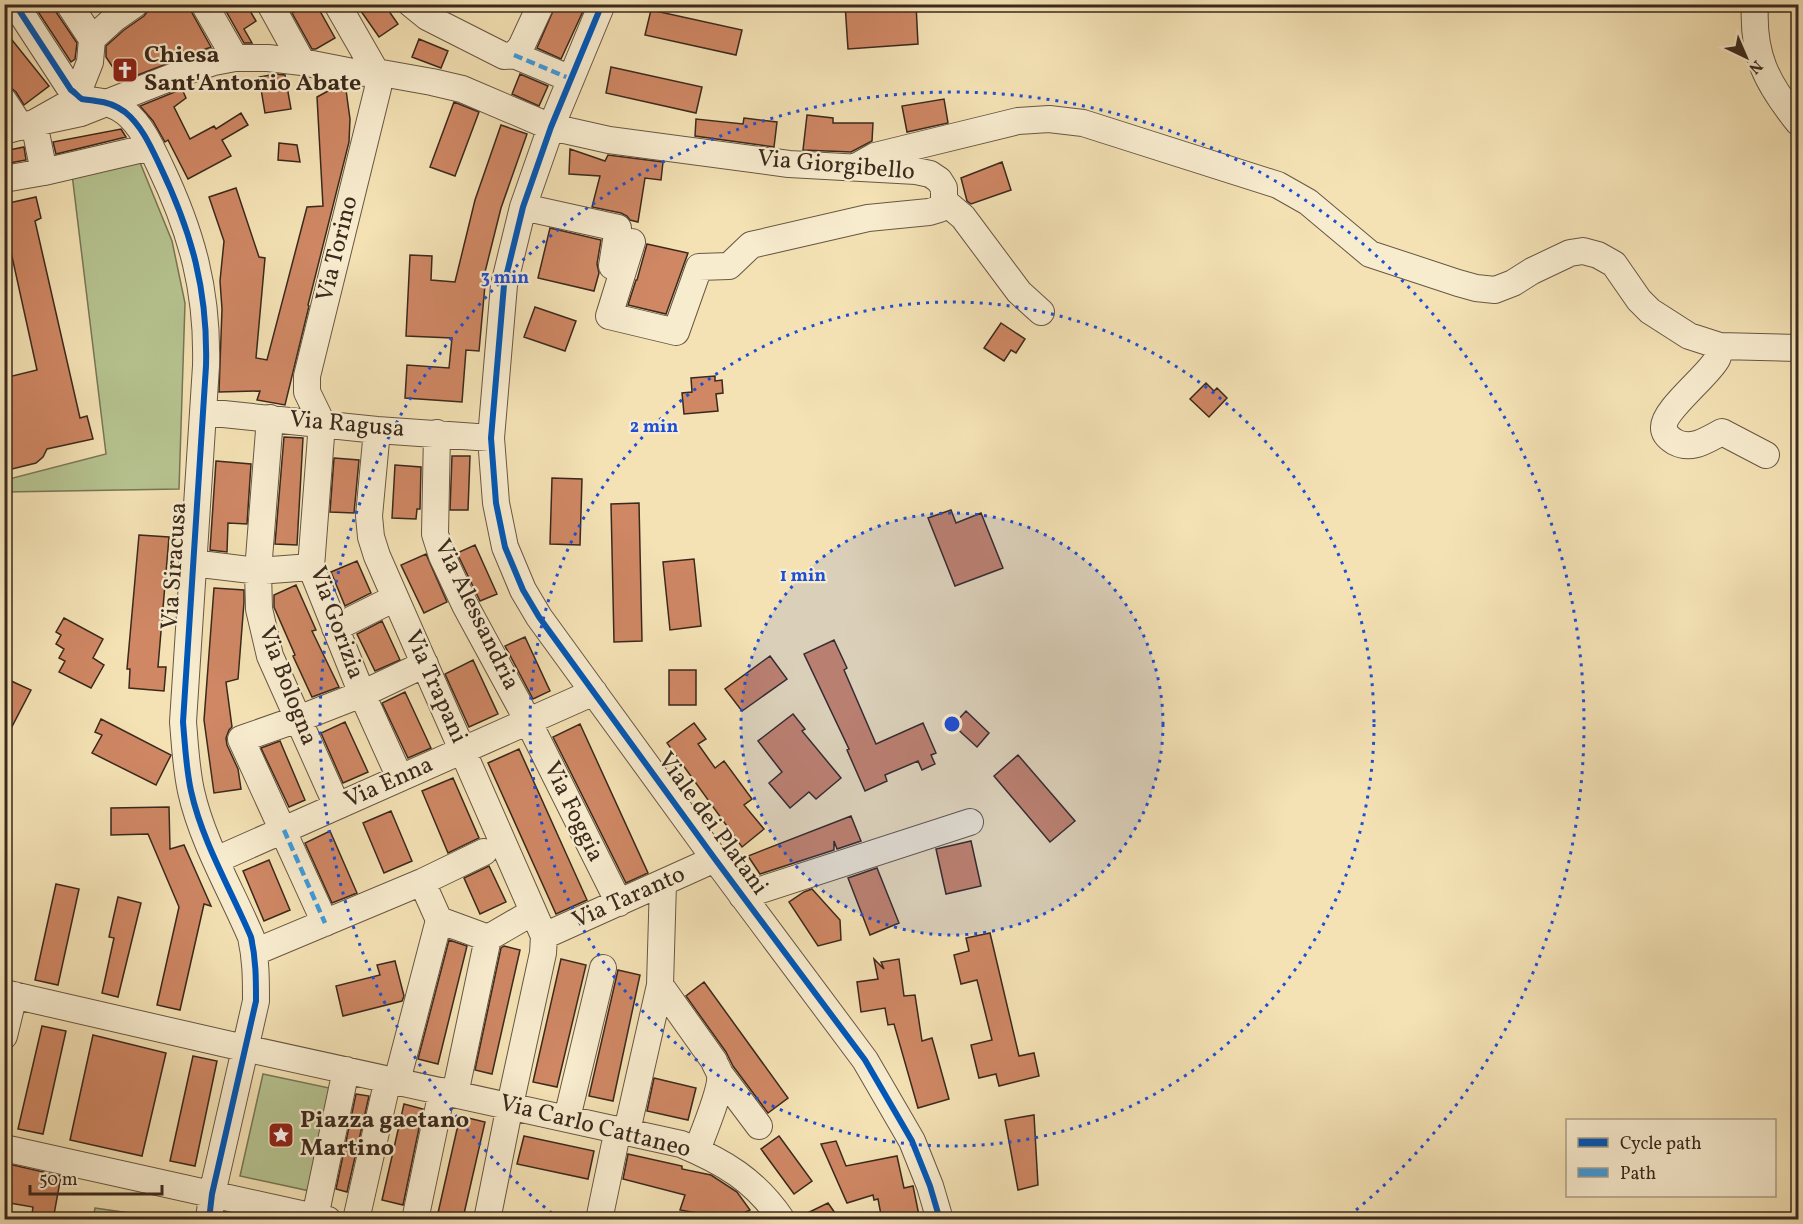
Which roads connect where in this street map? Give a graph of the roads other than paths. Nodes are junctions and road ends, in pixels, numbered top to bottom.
1 (15, 4) edge
2 (69, 4) edge
3 (204, 4) edge
4 (270, 4) edge
5 (337, 4) edge
6 (541, 4) edge
7 (602, 4) edge
8 (1755, 4) edge
9 (118, 9) edge
10 (424, 9) edge
11 (91, 50) junction
12 (514, 55) junction
13 (235, 58) junction
14 (302, 62) junction
15 (376, 72) junction
16 (571, 79) junction
17 (4, 101) edge
18 (81, 101) junction
19 (1798, 122) edge
20 (20, 127) edge
21 (551, 127) junction
22 (151, 147) junction
23 (856, 166) junction
24 (44, 172) junction
25 (4, 179) edge
26 (944, 201) junction
27 (523, 207) junction
28 (632, 242) dead end
29 (1041, 312) dead end
30 (609, 316) junction
31 (1720, 346) junction
32 (1798, 348) edge
33 (204, 412) junction
34 (270, 418) junction
35 (322, 423) junction
36 (377, 430) junction
37 (437, 433) junction
38 (491, 438) junction
39 (1766, 455) dead end
40 (192, 563) junction
41 (311, 567) junction
42 (258, 571) junction
43 (395, 598) junction
44 (335, 627) junction
45 (425, 664) junction
46 (594, 692) junction
47 (362, 694) junction
48 (298, 719) junction
49 (528, 721) junction
50 (463, 750) junction
51 (400, 778) junction
52 (337, 806) junction
53 (970, 822) dead end
54 (284, 830) junction
55 (484, 852) dead end
56 (216, 860) junction
57 (715, 860) junction
58 (422, 882) junction
59 (663, 884) junction
60 (742, 896) junction
61 (619, 903) junction
62 (533, 912) junction
63 (439, 920) junction
64 (325, 923) junction
65 (544, 936) junction
66 (488, 938) junction
67 (255, 952) junction
68 (603, 968) dead end
69 (660, 985) junction
70 (9, 994) edge
71 (4, 1036) edge
72 (244, 1048) junction
73 (346, 1070) junction
74 (720, 1074) junction
75 (393, 1080) junction
76 (449, 1092) junction
77 (510, 1106) junction
78 (567, 1118) junction
79 (759, 1126) dead end
80 (622, 1130) junction
81 (4, 1148) edge
82 (697, 1150) junction
83 (212, 1194) junction
84 (322, 1218) edge
85 (780, 1219) edge
86 (209, 1220) edge
87 (356, 1220) edge
88 (415, 1220) edge
89 (487, 1220) edge
90 (599, 1220) edge
91 (940, 1220) edge

1 - 18 street
2 - 11 street
3 - 13 street
4 - 14 street
5 - 15 street
6 - 12 street
7 - 16 street, Viale dei Platani
8 - 19 street
9 - 11 street
10 - 12 street
11 - 18 street
12 - 16 street
13 - 14 street, Via Giorgibello
13 - 18 street, Via Giorgibello
14 - 15 street, Via Giorgibello
15 - 21 street, Via Giorgibello
15 - 35 street, Via Torino
16 - 21 street, Viale dei Platani
17 - 20 street
18 - 20 street, Via Giorgibello
18 - 22 street, Via Siracusa
20 - 24 street
21 - 23 street, Via Giorgibello
21 - 27 street, Viale dei Platani
22 - 24 street
22 - 33 street, Via Siracusa
23 - 26 street, Via Giorgibello
23 - 31 street
24 - 25 street
26 - 29 street
26 - 30 street, Via Giorgibello
27 - 30 street
27 - 38 street, Viale dei Platani
28 - 30 street
31 - 32 street
31 - 39 street
33 - 34 street, Via Ragusa
33 - 40 street, Via Siracusa
34 - 35 street, Via Ragusa
34 - 42 street, Via Bologna
35 - 36 street, Via Ragusa
35 - 41 street, Via Gorizia
36 - 37 street, Via Ragusa
36 - 43 street, Via Trapani
37 - 38 street, Via Ragusa
37 - 49 street, Via Alessandria
38 - 46 street, Viale dei Platani
40 - 42 street
40 - 56 street, Via Siracusa
41 - 42 street
41 - 44 street, Via Gorizia
42 - 48 street, Via Bologna
43 - 44 street
43 - 45 street, Via Trapani
44 - 47 street, Via Gorizia
45 - 47 street
45 - 50 street, Via Trapani
46 - 49 street, Via Enna
46 - 57 street, Viale dei Platani
47 - 48 street
47 - 51 street, Via Gorizia
48 - 52 street, Via Bologna
48 - 54 street
49 - 50 street, Via Enna
49 - 61 street, Via Foggia
50 - 51 street, Via Enna
50 - 62 street, Via Trapani
51 - 52 street, Via Enna
52 - 54 street, Via Enna
53 - 60 street
54 - 56 street, Via Enna
54 - 64 street
55 - 58 street
56 - 67 street, Via Siracusa
57 - 59 street, Via Taranto
57 - 60 street, Viale dei Platani
58 - 63 street
58 - 64 street
59 - 61 street, Via Taranto
59 - 69 street
60 - 91 street, Viale dei Platani
61 - 65 street, Via Taranto
62 - 65 street, Via Trapani
62 - 66 street
63 - 66 street
63 - 75 street
64 - 67 street
65 - 77 street
66 - 76 street
67 - 72 street, Via Siracusa
68 - 78 street
69 - 74 street
69 - 80 street
70 - 71 street
70 - 72 street, Via Carlo Cattaneo
72 - 73 street, Via Carlo Cattaneo
72 - 83 street, Via Siracusa
73 - 75 street, Via Carlo Cattaneo
73 - 84 street
74 - 79 street
74 - 82 street
75 - 76 street, Via Carlo Cattaneo
75 - 87 street
76 - 77 street, Via Carlo Cattaneo
76 - 88 street
77 - 78 street, Via Carlo Cattaneo
77 - 89 street
78 - 80 street, Via Carlo Cattaneo
80 - 82 street, Via Carlo Cattaneo
80 - 90 street
81 - 83 street
82 - 85 street, Via Carlo Cattaneo
83 - 84 street
83 - 86 street, Via Siracusa

